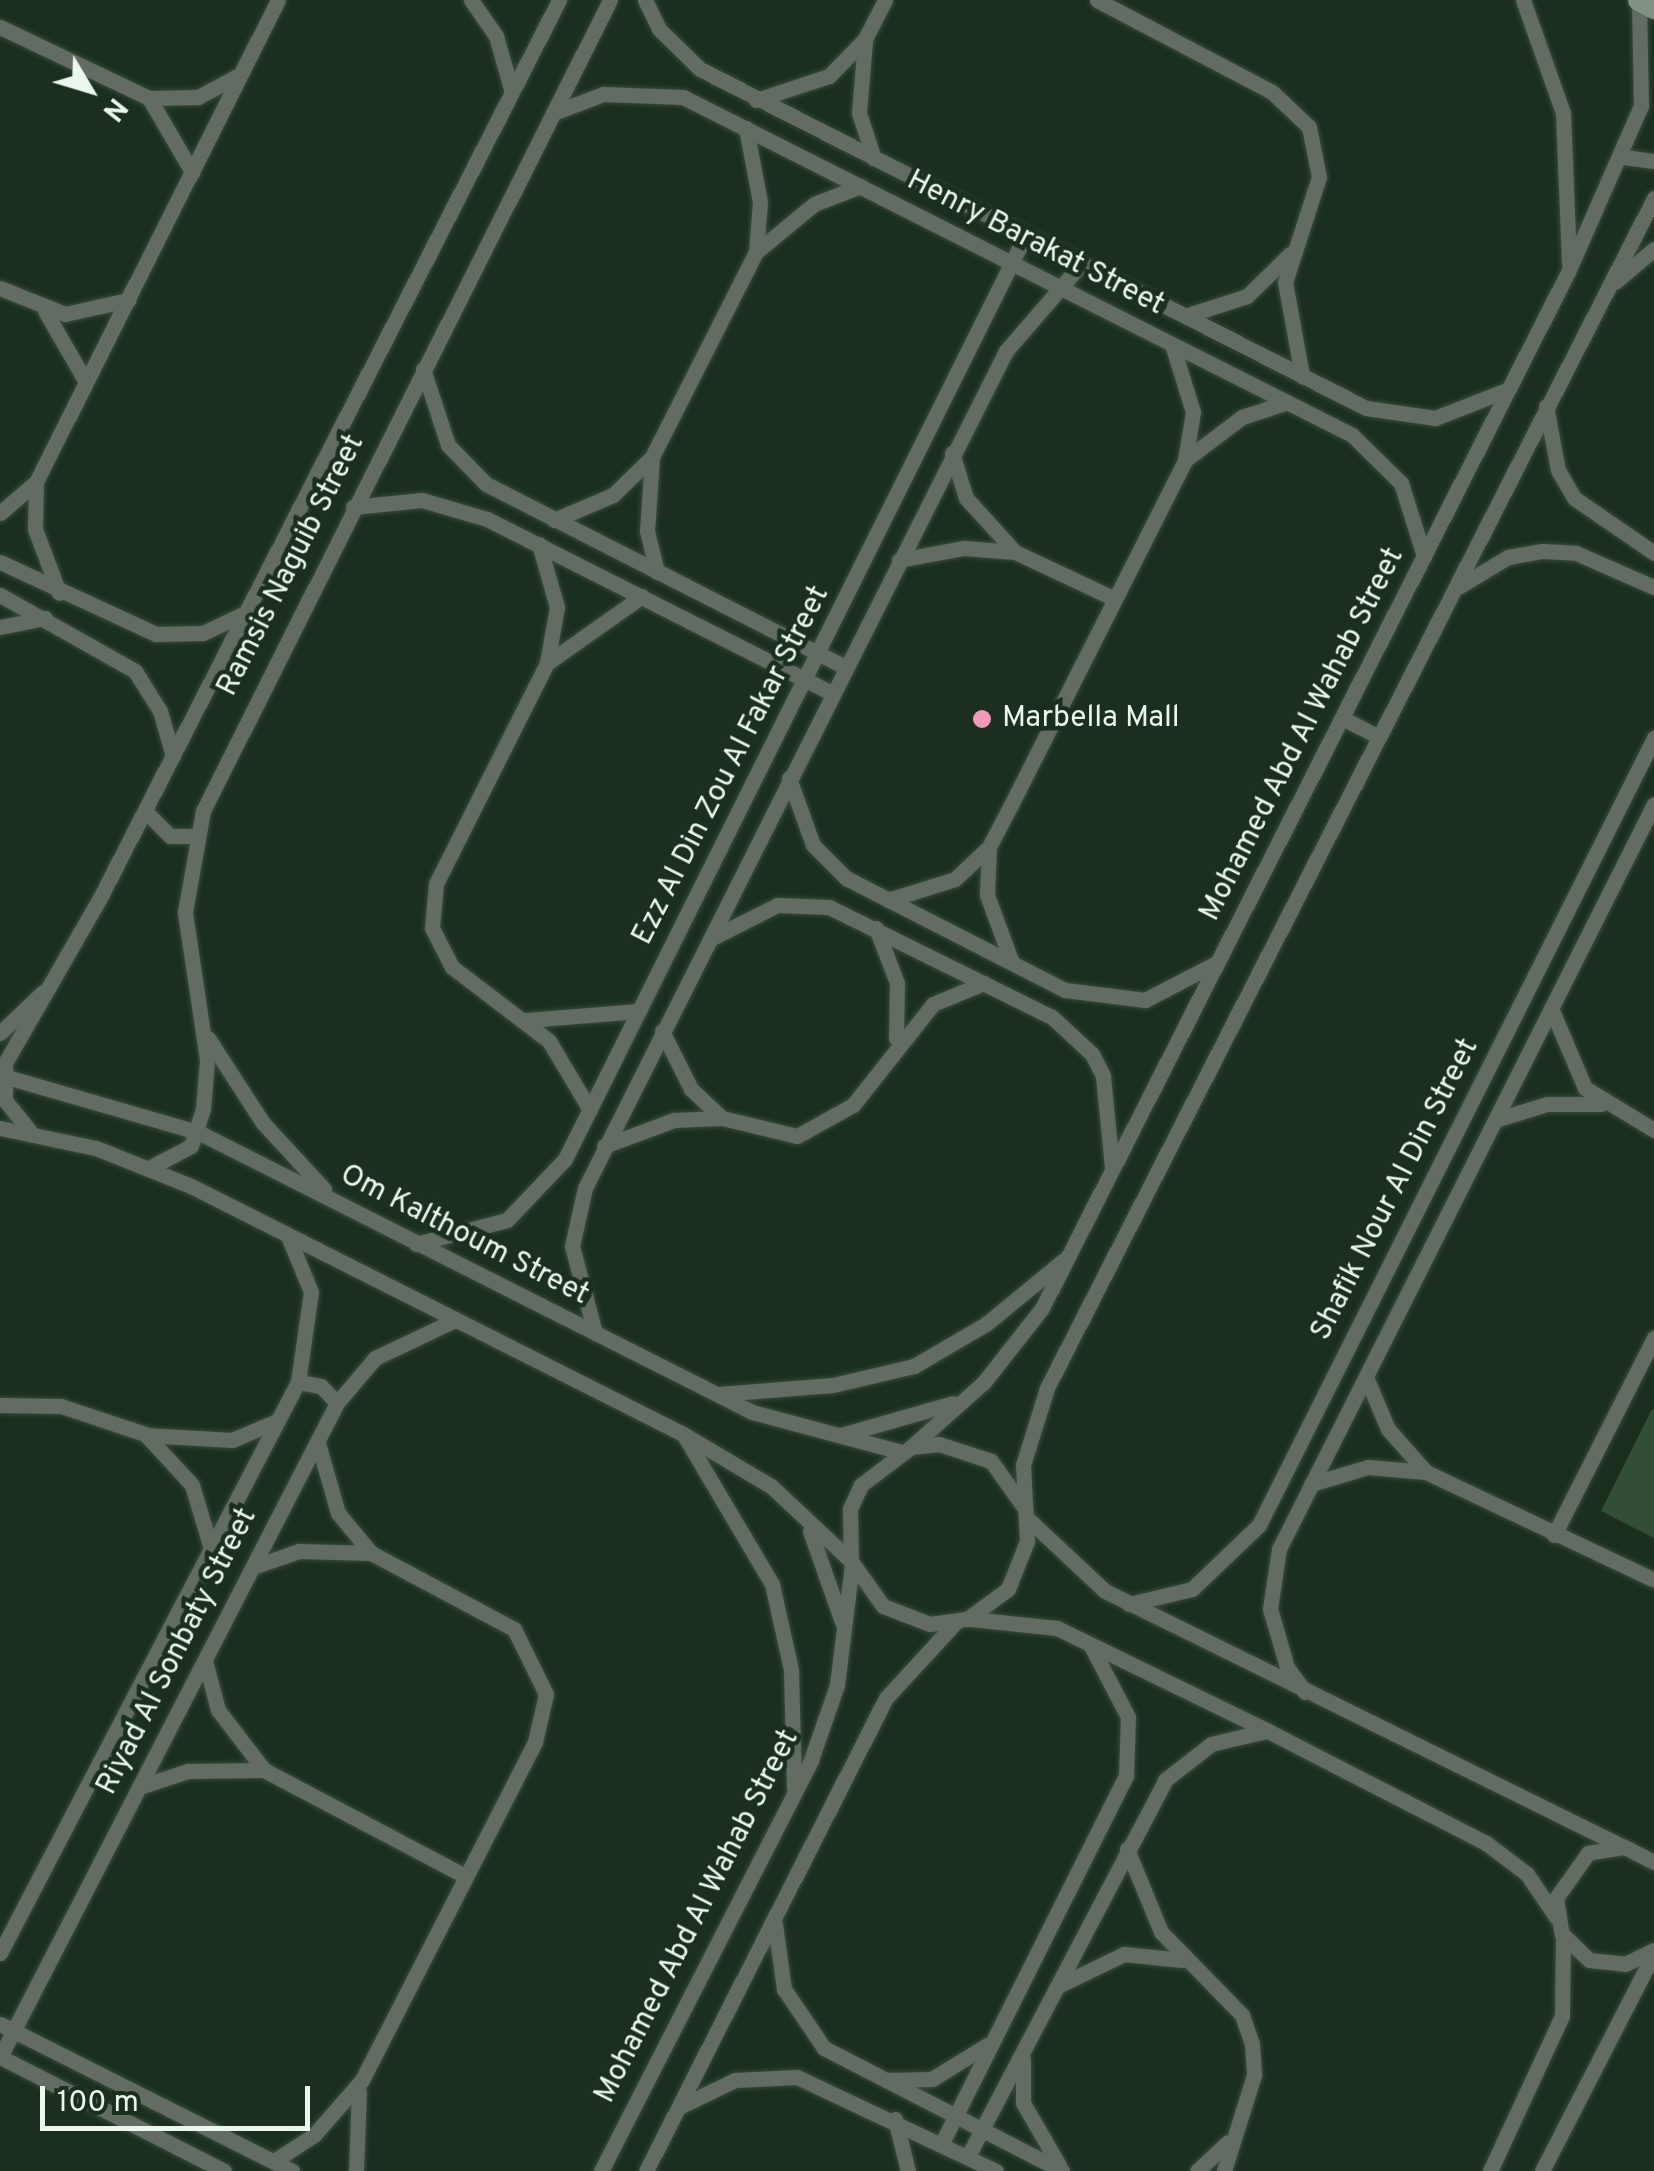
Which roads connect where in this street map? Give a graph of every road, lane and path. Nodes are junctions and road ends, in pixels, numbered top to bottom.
1 (471, 0) edge
2 (558, 0) edge
3 (610, 0) edge
4 (645, 0) edge
5 (885, 0) edge
6 (1097, 0) edge
7 (1523, 0) edge
8 (1639, 0) edge
9 (278, 1) edge
10 (1654, 8) edge
11 (0, 27) edge
12 (865, 39) junction
13 (242, 72) junction
14 (512, 92) junction
15 (149, 98) junction
16 (756, 100) junction
17 (553, 113) junction
18 (746, 128) junction
19 (1624, 157) junction
20 (874, 160) junction
21 (1654, 161) edge
22 (192, 172) junction
23 (861, 186) junction
24 (1654, 198) edge
25 (1025, 236) junction
26 (1654, 249) edge
27 (1293, 250) junction
28 (756, 252) junction
29 (1012, 263) junction
30 (1081, 264) junction
31 (1568, 272) junction
32 (0, 288) edge
33 (1066, 290) junction
34 (1604, 292) junction
35 (128, 300) junction
36 (44, 310) junction
37 (1185, 316) junction
38 (1172, 344) junction
39 (423, 369) junction
40 (1302, 376) junction
41 (86, 382) junction
42 (1509, 389) junction
43 (1288, 402) junction
44 (946, 404) junction
45 (1546, 406) junction
46 (970, 418) junction
47 (952, 453) junction
48 (652, 457) junction
49 (1186, 460) junction
50 (36, 482) junction
51 (353, 507) junction
52 (0, 514) edge
53 (554, 520) junction
54 (539, 544) junction
55 (1015, 552) junction
56 (1654, 553) edge
57 (1424, 556) junction
58 (899, 560) junction
59 (0, 562) edge
60 (657, 572) junction
61 (1624, 572) junction
62 (1654, 587) edge
63 (1451, 592) junction
64 (60, 593) junction
65 (0, 595) edge
66 (642, 596) junction
67 (1114, 599) junction
68 (1654, 601) edge
69 (86, 606) junction
70 (246, 612) junction
71 (46, 618) junction
72 (0, 627) edge
73 (72, 632) junction
74 (820, 654) junction
75 (547, 663) junction
76 (845, 667) junction
77 (806, 680) junction
78 (832, 693) junction
79 (1342, 718) junction
80 (1378, 736) junction
81 (1654, 738) edge
82 (173, 756) junction
83 (789, 778) junction
84 (1654, 804) edge
85 (145, 811) junction
86 (196, 836) junction
87 (989, 847) junction
88 (888, 900) junction
89 (876, 928) junction
90 (707, 941) junction
91 (67, 961) junction
92 (1219, 961) junction
93 (1012, 963) junction
94 (984, 982) junction
95 (1551, 1008) junction
96 (639, 1011) junction
97 (527, 1020) junction
98 (201, 1026) junction
99 (662, 1032) junction
100 (0, 1034) edge
101 (895, 1042) junction
102 (1, 1075) edge
103 (1601, 1104) junction
104 (590, 1110) junction
105 (722, 1118) junction
106 (1495, 1120) junction
107 (0, 1128) edge
108 (28, 1130) junction
109 (1654, 1130) edge
110 (198, 1132) junction
111 (604, 1146) junction
112 (149, 1168) junction
113 (1438, 1170) junction
114 (1112, 1172) junction
115 (1464, 1182) junction
116 (342, 1206) junction
117 (288, 1236) junction
118 (416, 1244) junction
119 (1070, 1254) junction
120 (455, 1320) junction
121 (595, 1333) junction
122 (1654, 1338) edge
123 (1366, 1377) junction
124 (298, 1382) junction
125 (717, 1394) junction
126 (970, 1395) junction
127 (337, 1404) junction
128 (0, 1405) edge
129 (277, 1421) junction
130 (145, 1434) junction
131 (682, 1434) junction
132 (825, 1437) junction
133 (318, 1442) junction
134 (906, 1450) junction
135 (1426, 1472) junction
136 (1311, 1484) junction
137 (794, 1507) junction
138 (1024, 1511) junction
139 (1554, 1535) junction
140 (210, 1545) junction
141 (371, 1554) junction
142 (851, 1563) junction
143 (253, 1567) junction
144 (1654, 1580) edge
145 (1129, 1604) junction
146 (961, 1620) junction
147 (1086, 1639) junction
148 (844, 1646) junction
149 (205, 1660) junction
150 (1305, 1692) junction
151 (1268, 1731) junction
152 (264, 1770) junction
153 (139, 1788) junction
154 (794, 1795) junction
155 (1654, 1846) edge
156 (1626, 1847) junction
157 (1126, 1849) junction
158 (1654, 1862) edge
159 (465, 1876) junction
160 (1556, 1917) junction
161 (775, 1918) junction
162 (1562, 1934) junction
163 (1654, 1952) edge
164 (0, 1953) edge
165 (1182, 1960) junction
166 (1052, 1993) junction
167 (7, 2027) edge
168 (999, 2030) junction
169 (1024, 2046) junction
170 (0, 2057) edge
171 (874, 2078) junction
172 (362, 2080) junction
173 (679, 2107) junction
174 (955, 2118) junction
175 (894, 2119) junction
176 (981, 2131) junction
177 (1228, 2142) junction
178 (942, 2143) junction
179 (968, 2156) junction
180 (274, 2162) junction
181 (224, 2171) edge
182 (292, 2171) edge
183 (356, 2171) edge
184 (601, 2171) edge
185 (646, 2171) edge
186 (908, 2171) edge
187 (996, 2171) edge
188 (1064, 2171) edge
189 (1197, 2171) edge
190 (1224, 2171) edge
191 (1490, 2171) edge
192 (1542, 2171) edge

1 - 14 street
2 - 14 street, Ramsis Naguib Street
3 - 17 street, Ramsis Naguib Street
4 - 16 street, Henry Barakat Street
5 - 12 street
6 - 27 street
7 - 31 street
8 - 10 street
8 - 19 street, Mohamed Abd Al Wahab Street
9 - 13 street
11 - 15 street
12 - 16 street
12 - 20 street
13 - 15 street
13 - 22 street
14 - 70 street, Ramsis Naguib Street
15 - 22 street
16 - 20 street, Henry Barakat Street
17 - 18 street, Henry Barakat Street
17 - 39 street, Ramsis Naguib Street
18 - 23 street, Henry Barakat Street
18 - 28 street
19 - 21 street
19 - 31 street, Mohamed Abd Al Wahab Street
20 - 25 street, Henry Barakat Street
22 - 35 street
23 - 28 street
23 - 29 street, Henry Barakat Street
24 - 34 street
25 - 29 street, Ezz Al Din Zou Al Fakar Street
25 - 30 street, Henry Barakat Street
26 - 34 street
27 - 37 street
27 - 40 street
28 - 48 street
29 - 33 street, Henry Barakat Street
29 - 44 street, Ezz Al Din Zou Al Fakar Street
30 - 33 street, Ezz Al Din Zou Al Fakar Street
30 - 37 street, Henry Barakat Street
31 - 42 street, Mohamed Abd Al Wahab Street
32 - 36 street
33 - 38 street, Henry Barakat Street
33 - 46 street, Ezz Al Din Zou Al Fakar Street
34 - 45 street
35 - 36 street
35 - 41 street
36 - 41 street
37 - 40 street, Henry Barakat Street
38 - 43 street, Henry Barakat Street
38 - 49 street
39 - 51 street, Ramsis Naguib Street
39 - 53 street
40 - 42 street, Henry Barakat Street
41 - 50 street
42 - 57 street, Mohamed Abd Al Wahab Street
43 - 49 street
43 - 57 street, Henry Barakat Street
44 - 46 street
44 - 74 street, Ezz Al Din Zou Al Fakar Street
45 - 56 street
45 - 63 street
46 - 47 street, Ezz Al Din Zou Al Fakar Street
47 - 55 street
47 - 58 street, Ezz Al Din Zou Al Fakar Street
48 - 53 street
48 - 60 street
49 - 67 street
50 - 52 street
50 - 64 street
51 - 54 street
51 - 86 street, Ramsis Naguib Street
53 - 60 street
54 - 66 street
54 - 75 street
55 - 58 street
55 - 67 street
57 - 79 street, Mohamed Abd Al Wahab Street
58 - 76 street, Ezz Al Din Zou Al Fakar Street
59 - 64 street
60 - 74 street
61 - 62 street
61 - 63 street
61 - 68 street
63 - 80 street
64 - 69 street
65 - 71 street
66 - 75 street
66 - 77 street
67 - 87 street
69 - 70 street
69 - 73 street
70 - 82 street, Ramsis Naguib Street
71 - 72 street
71 - 73 street
73 - 82 street
74 - 76 street
74 - 77 street, Ezz Al Din Zou Al Fakar Street
75 - 97 street
76 - 78 street, Ezz Al Din Zou Al Fakar Street
77 - 78 street
77 - 96 street, Ezz Al Din Zou Al Fakar Street
78 - 83 street, Ezz Al Din Zou Al Fakar Street
79 - 80 street
79 - 92 street, Mohamed Abd Al Wahab Street
80 - 138 street
81 - 113 street, Shafik Nour Al Din Street
82 - 85 street, Ramsis Naguib Street
83 - 88 street
83 - 90 street, Ezz Al Din Zou Al Fakar Street
84 - 95 street, Shafik Nour Al Din Street
85 - 86 street
85 - 91 street, Ramsis Naguib Street
86 - 98 street, Ramsis Naguib Street
87 - 88 street
87 - 93 street
88 - 93 street
89 - 90 street
89 - 94 street
89 - 101 street
90 - 99 street, Ezz Al Din Zou Al Fakar Street
91 - 100 street
91 - 102 street, Ramsis Naguib Street
92 - 93 street
92 - 114 street, Mohamed Abd Al Wahab Street
94 - 101 street
94 - 114 street
95 - 103 street
95 - 106 street, Shafik Nour Al Din Street
96 - 97 street
96 - 104 street, Ezz Al Din Zou Al Fakar Street
97 - 104 street
98 - 110 street, Ramsis Naguib Street
98 - 116 street
99 - 105 street
99 - 111 street, Ezz Al Din Zou Al Fakar Street
101 - 105 street
102 - 108 street
102 - 110 street, Om Kalthoum Street
103 - 106 street
103 - 109 street
104 - 118 street, Ezz Al Din Zou Al Fakar Street
105 - 111 street
106 - 115 street, Shafik Nour Al Din Street
107 - 108 street
108 - 112 street
110 - 112 street
110 - 116 street, Om Kalthoum Street
111 - 121 street, Ezz Al Din Zou Al Fakar Street
112 - 117 street
113 - 115 street
113 - 145 street, Shafik Nour Al Din Street
114 - 119 street, Mohamed Abd Al Wahab Street
115 - 123 street, Shafik Nour Al Din Street
116 - 118 street, Om Kalthoum Street
117 - 120 street
117 - 124 street, Riyad Al Sonbaty Street
118 - 121 street, Om Kalthoum Street
119 - 125 street
119 - 126 street, Mohamed Abd Al Wahab Street
120 - 127 street, Riyad Al Sonbaty Street
120 - 131 street
121 - 125 street, Om Kalthoum Street
122 - 139 street
123 - 135 street
123 - 136 street, Shafik Nour Al Din Street
124 - 127 street
124 - 129 street, Riyad Al Sonbaty Street
125 - 132 street, Om Kalthoum Street
126 - 132 street
126 - 134 street, Mohamed Abd Al Wahab Street
127 - 133 street, Riyad Al Sonbaty Street
128 - 130 street
129 - 130 street
129 - 140 street, Riyad Al Sonbaty Street
130 - 140 street
131 - 137 street
131 - 154 street
132 - 134 street, Om Kalthoum Street
133 - 141 street
133 - 143 street, Riyad Al Sonbaty Street
134 - 138 street
134 - 142 street
135 - 136 street
135 - 139 street
136 - 150 street, Shafik Nour Al Din Street
137 - 142 street
137 - 148 street
138 - 145 street
138 - 146 street
139 - 144 street
140 - 164 street, Riyad Al Sonbaty Street
141 - 143 street
141 - 159 street
142 - 146 street
142 - 148 street, Mohamed Abd Al Wahab Street
143 - 149 street, Riyad Al Sonbaty Street
145 - 150 street
146 - 147 street
146 - 161 street
147 - 151 street
147 - 168 street
148 - 154 street, Mohamed Abd Al Wahab Street
149 - 152 street
149 - 153 street, Riyad Al Sonbaty Street
150 - 156 street
151 - 157 street
151 - 160 street
152 - 153 street
152 - 159 street
153 - 167 street, Riyad Al Sonbaty Street
154 - 184 street, Mohamed Abd Al Wahab Street
155 - 156 street
156 - 158 street
156 - 160 street
157 - 165 street
157 - 166 street
159 - 172 street
160 - 162 street
161 - 171 street
161 - 173 street
162 - 163 street
162 - 191 street
163 - 192 street
165 - 166 street
165 - 177 street
166 - 169 street
167 - 170 street, Riyad Al Sonbaty Street
167 - 180 street
168 - 171 street
168 - 174 street
169 - 176 street
169 - 188 street
170 - 181 street
171 - 174 street
172 - 180 street
172 - 183 street
173 - 175 street
173 - 185 street
174 - 176 street
174 - 178 street
175 - 178 street
175 - 186 street
176 - 179 street
176 - 188 street
177 - 189 street
177 - 190 street
178 - 179 street
179 - 187 street
180 - 182 street

